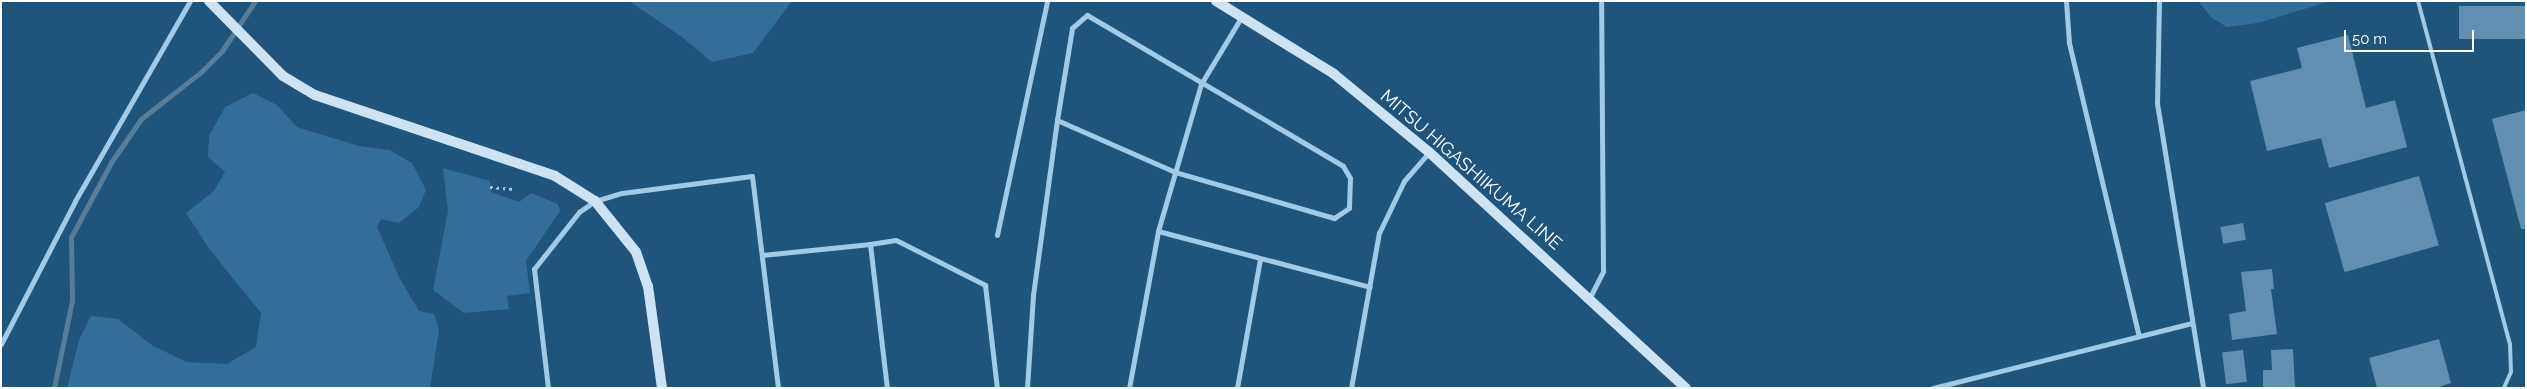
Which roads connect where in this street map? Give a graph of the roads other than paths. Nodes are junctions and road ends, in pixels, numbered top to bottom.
1 (190, 1) edge
2 (208, 1) edge
3 (1047, 1) edge
4 (1216, 1) edge
5 (1600, 1) edge
6 (2066, 1) edge
7 (2159, 1) edge
8 (2418, 1) edge
9 (1242, 16) junction
10 (1201, 84) junction
11 (1057, 120) junction
12 (1429, 152) junction
13 (1176, 172) junction
14 (595, 201) junction
15 (1158, 231) junction
16 (998, 235) dead end
17 (870, 244) junction
18 (762, 255) junction
19 (1260, 259) junction
20 (1370, 287) junction
21 (1590, 297) junction
22 (2192, 323) junction
23 (2139, 336) junction
24 (1, 344) edge
25 (548, 388) edge
26 (662, 388) edge
27 (778, 388) edge
28 (887, 388) edge
29 (997, 388) edge
30 (1027, 388) edge
31 (1129, 388) edge
32 (1237, 388) edge
33 (1351, 388) edge
34 (1686, 388) edge
35 (1933, 388) edge
36 (2203, 388) edge
37 (2504, 388) edge

1 - 24 street
2 - 14 street
3 - 16 street
4 - 9 street, MITSU HIGASHIIKUMA LINE
5 - 21 street
6 - 23 street
7 - 22 street
8 - 37 lane
9 - 10 street
9 - 12 street, MITSU HIGASHIIKUMA LINE
10 - 11 street
10 - 13 street
10 - 13 street
11 - 13 street
11 - 30 street
12 - 20 street
12 - 21 street, MITSU HIGASHIIKUMA LINE
13 - 15 street
14 - 18 street
14 - 25 street
14 - 26 street
15 - 19 street
15 - 31 street
17 - 18 street
17 - 28 street
17 - 29 street
18 - 27 street
19 - 20 street
19 - 32 street
20 - 33 street
21 - 34 street, MITSU HIGASHIIKUMA LINE
22 - 23 street
22 - 36 street
23 - 35 street

